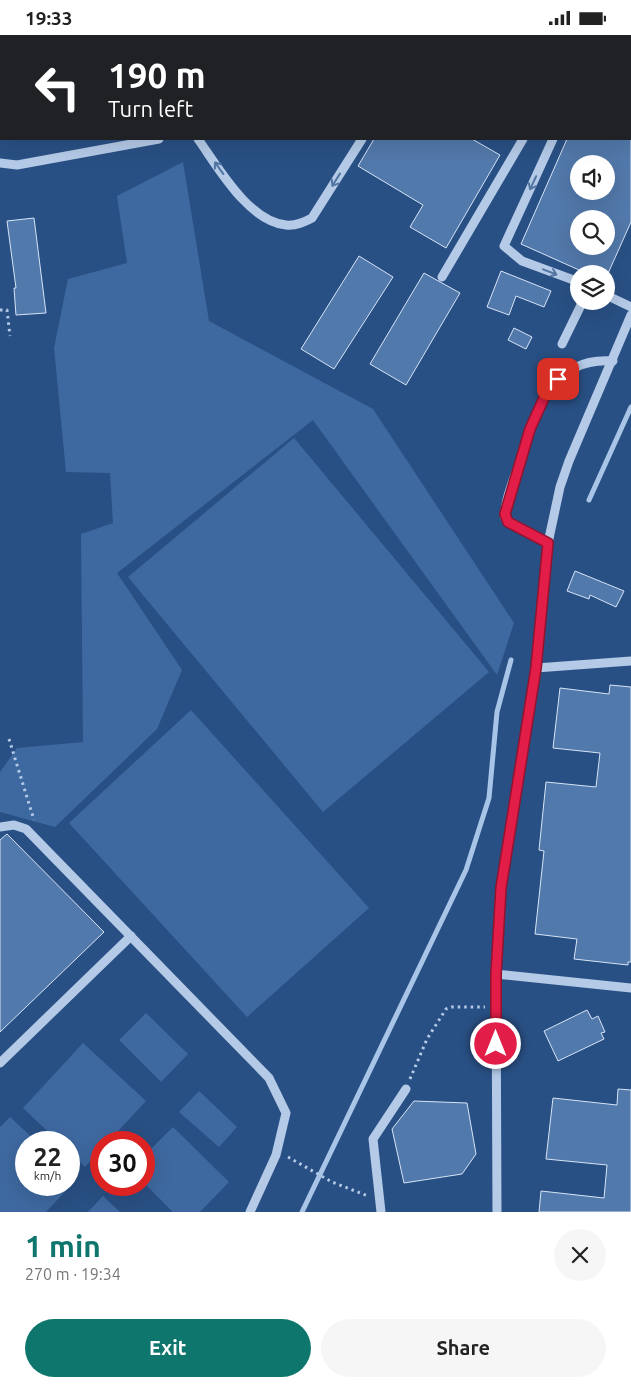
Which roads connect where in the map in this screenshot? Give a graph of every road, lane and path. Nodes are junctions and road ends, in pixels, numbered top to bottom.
1 (154, 140) edge
2 (199, 140) edge
3 (361, 140) edge
4 (522, 140) edge
5 (553, 140) edge
6 (0, 163) edge
7 (442, 277) dead end
8 (570, 279) edge
9 (615, 299) edge
10 (631, 307) edge
11 (0, 310) edge
12 (579, 310) edge
13 (631, 315) edge
14 (10, 336) dead end
15 (562, 344) dead end
16 (613, 361) junction
17 (548, 543) junction
18 (631, 661) edge
19 (536, 668) junction
20 (9, 739) dead end
21 (0, 827) edge
22 (42, 845) junction
23 (131, 936) junction
24 (496, 974) junction
25 (631, 988) edge
26 (496, 1006) junction
27 (0, 1063) edge
28 (406, 1089) joint
29 (296, 1162) dead end
30 (378, 1199) junction
31 (250, 1212) edge
32 (381, 1212) edge
33 (497, 1212) edge

1 - 6 street
3 -> 2 street
4 - 7 street
5 -> 8 street
9 - 10 street
11 - 14 path
12 - 15 street
13 - 16 street
16 - 17 street
16 - 17 street
17 - 19 street
18 - 19 street
19 - 24 street
20 - 22 path
21 - 22 street
22 - 23 street
23 - 27 street
23 - 31 street
24 - 25 street
24 - 26 street
26 - 28 path
26 - 33 street
28 - 30 street
29 - 30 path
30 - 32 street

